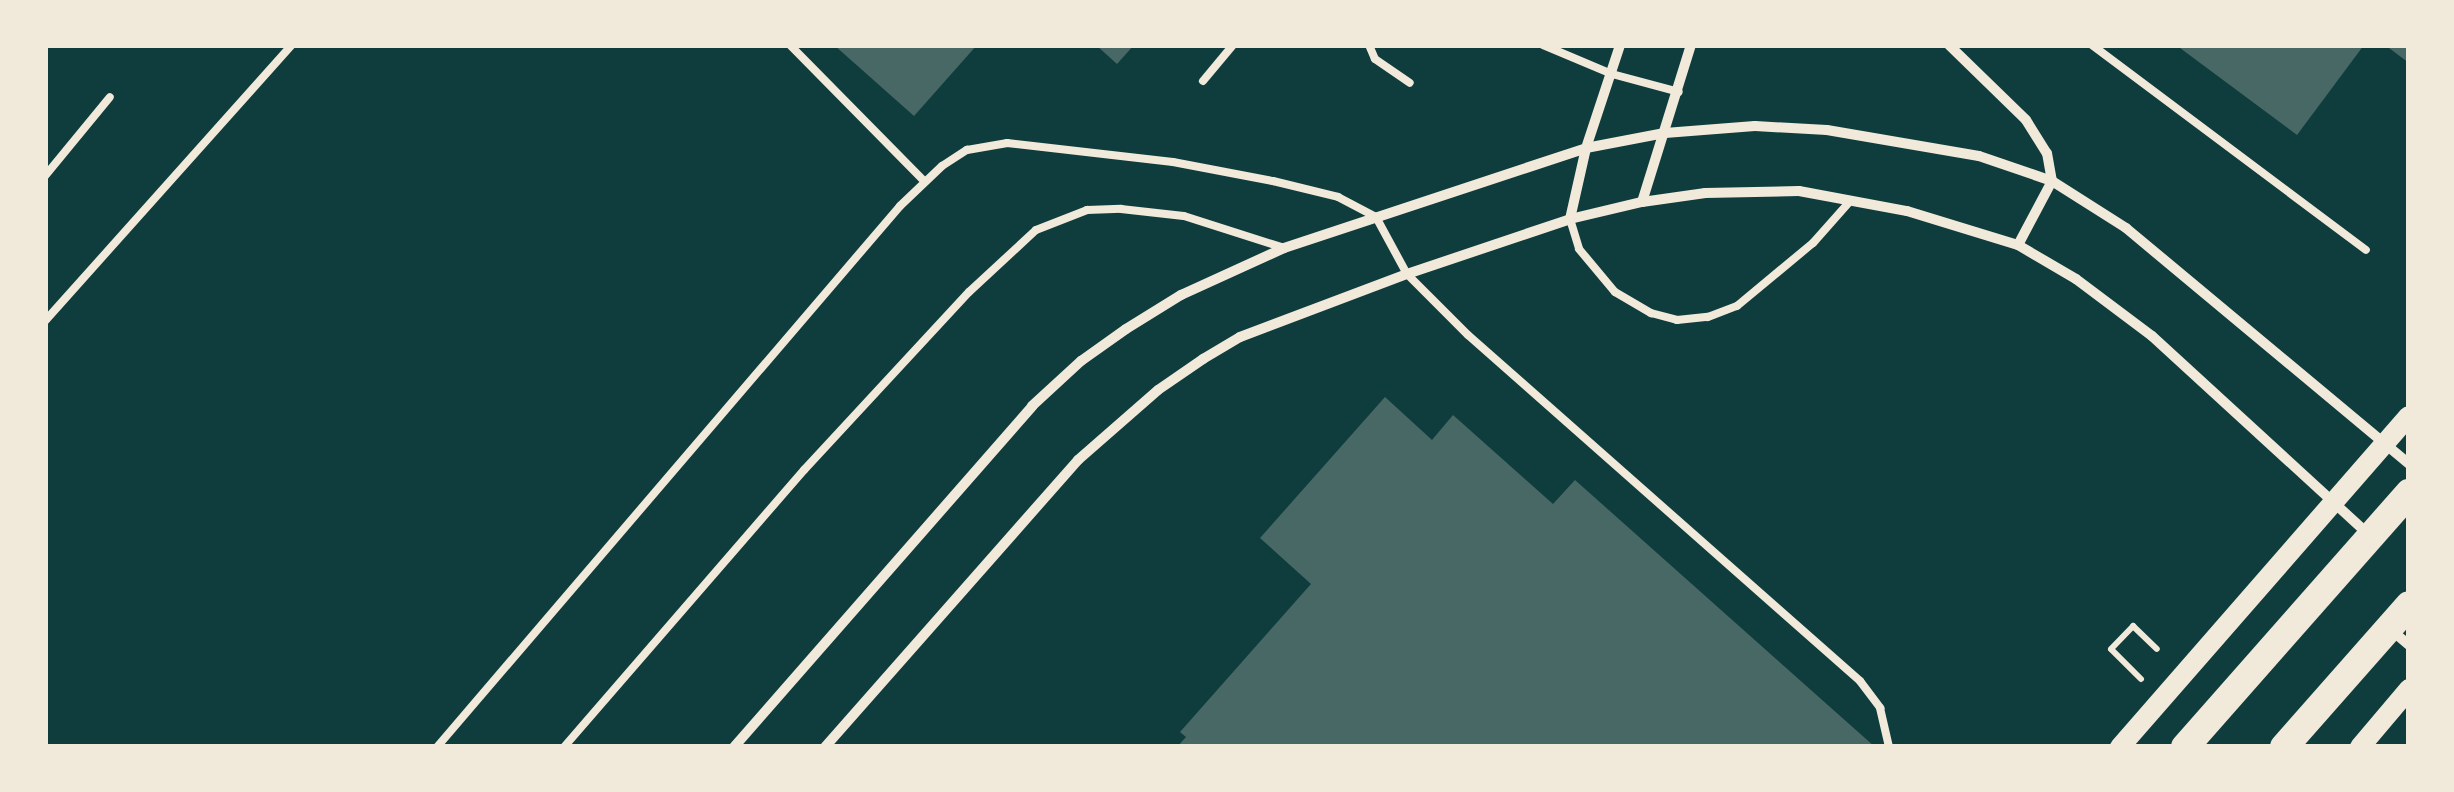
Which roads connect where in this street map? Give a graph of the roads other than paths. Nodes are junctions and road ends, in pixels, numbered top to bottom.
1 (292, 45) edge
2 (790, 45) edge
3 (1233, 45) edge
4 (1369, 45) edge
5 (1543, 45) edge
6 (1620, 45) edge
7 (1691, 45) edge
8 (1949, 45) edge
9 (2092, 45) edge
10 (1612, 74) junction
11 (1202, 81) dead end
12 (1410, 83) dead end
13 (1679, 92) junction
14 (110, 97) dead end
15 (1664, 132) junction
16 (1586, 148) junction
17 (45, 176) edge
18 (2052, 181) junction
19 (926, 182) junction
20 (1851, 200) junction
21 (1642, 202) junction
22 (1376, 217) junction
23 (1570, 219) junction
24 (2018, 245) junction
25 (1284, 248) junction
26 (2366, 250) dead end
27 (1407, 274) junction
28 (45, 321) edge
29 (2409, 416) edge
30 (2386, 444) junction
31 (2409, 464) edge
32 (2409, 493) edge
33 (2334, 501) junction
34 (2370, 536) junction
35 (2409, 605) edge
36 (2399, 637) edge
37 (2409, 689) edge
38 (438, 747) edge
39 (564, 747) edge
40 (734, 747) edge
41 (824, 747) edge
42 (1889, 747) edge
43 (2120, 747) edge
44 (2185, 747) edge
45 (2284, 747) edge
46 (2360, 747) edge

1 - 28 lane
2 - 19 lane
3 - 11 lane
4 - 12 lane
5 - 10 lane
6 - 10 street
7 - 13 street
8 - 18 street
9 - 26 lane
10 - 13 lane
10 - 16 street
13 - 15 street
14 - 17 lane
15 - 16 street
15 - 18 street
15 - 21 street
16 - 22 street
16 - 23 street
18 - 24 street
18 - 30 street
19 - 22 lane
19 - 38 lane
20 - 21 street
20 - 23 lane
20 - 24 street
21 - 23 street
22 - 25 street
22 - 27 lane
23 - 27 street
24 - 33 street
25 - 39 lane
25 - 40 street
27 - 41 street
27 - 42 lane
29 - 30 main road
30 - 31 street
30 - 33 main road
32 - 34 highway
33 - 34 street
33 - 43 main road
34 - 44 highway
35 - 36 highway
36 - 45 highway
37 - 46 main road

